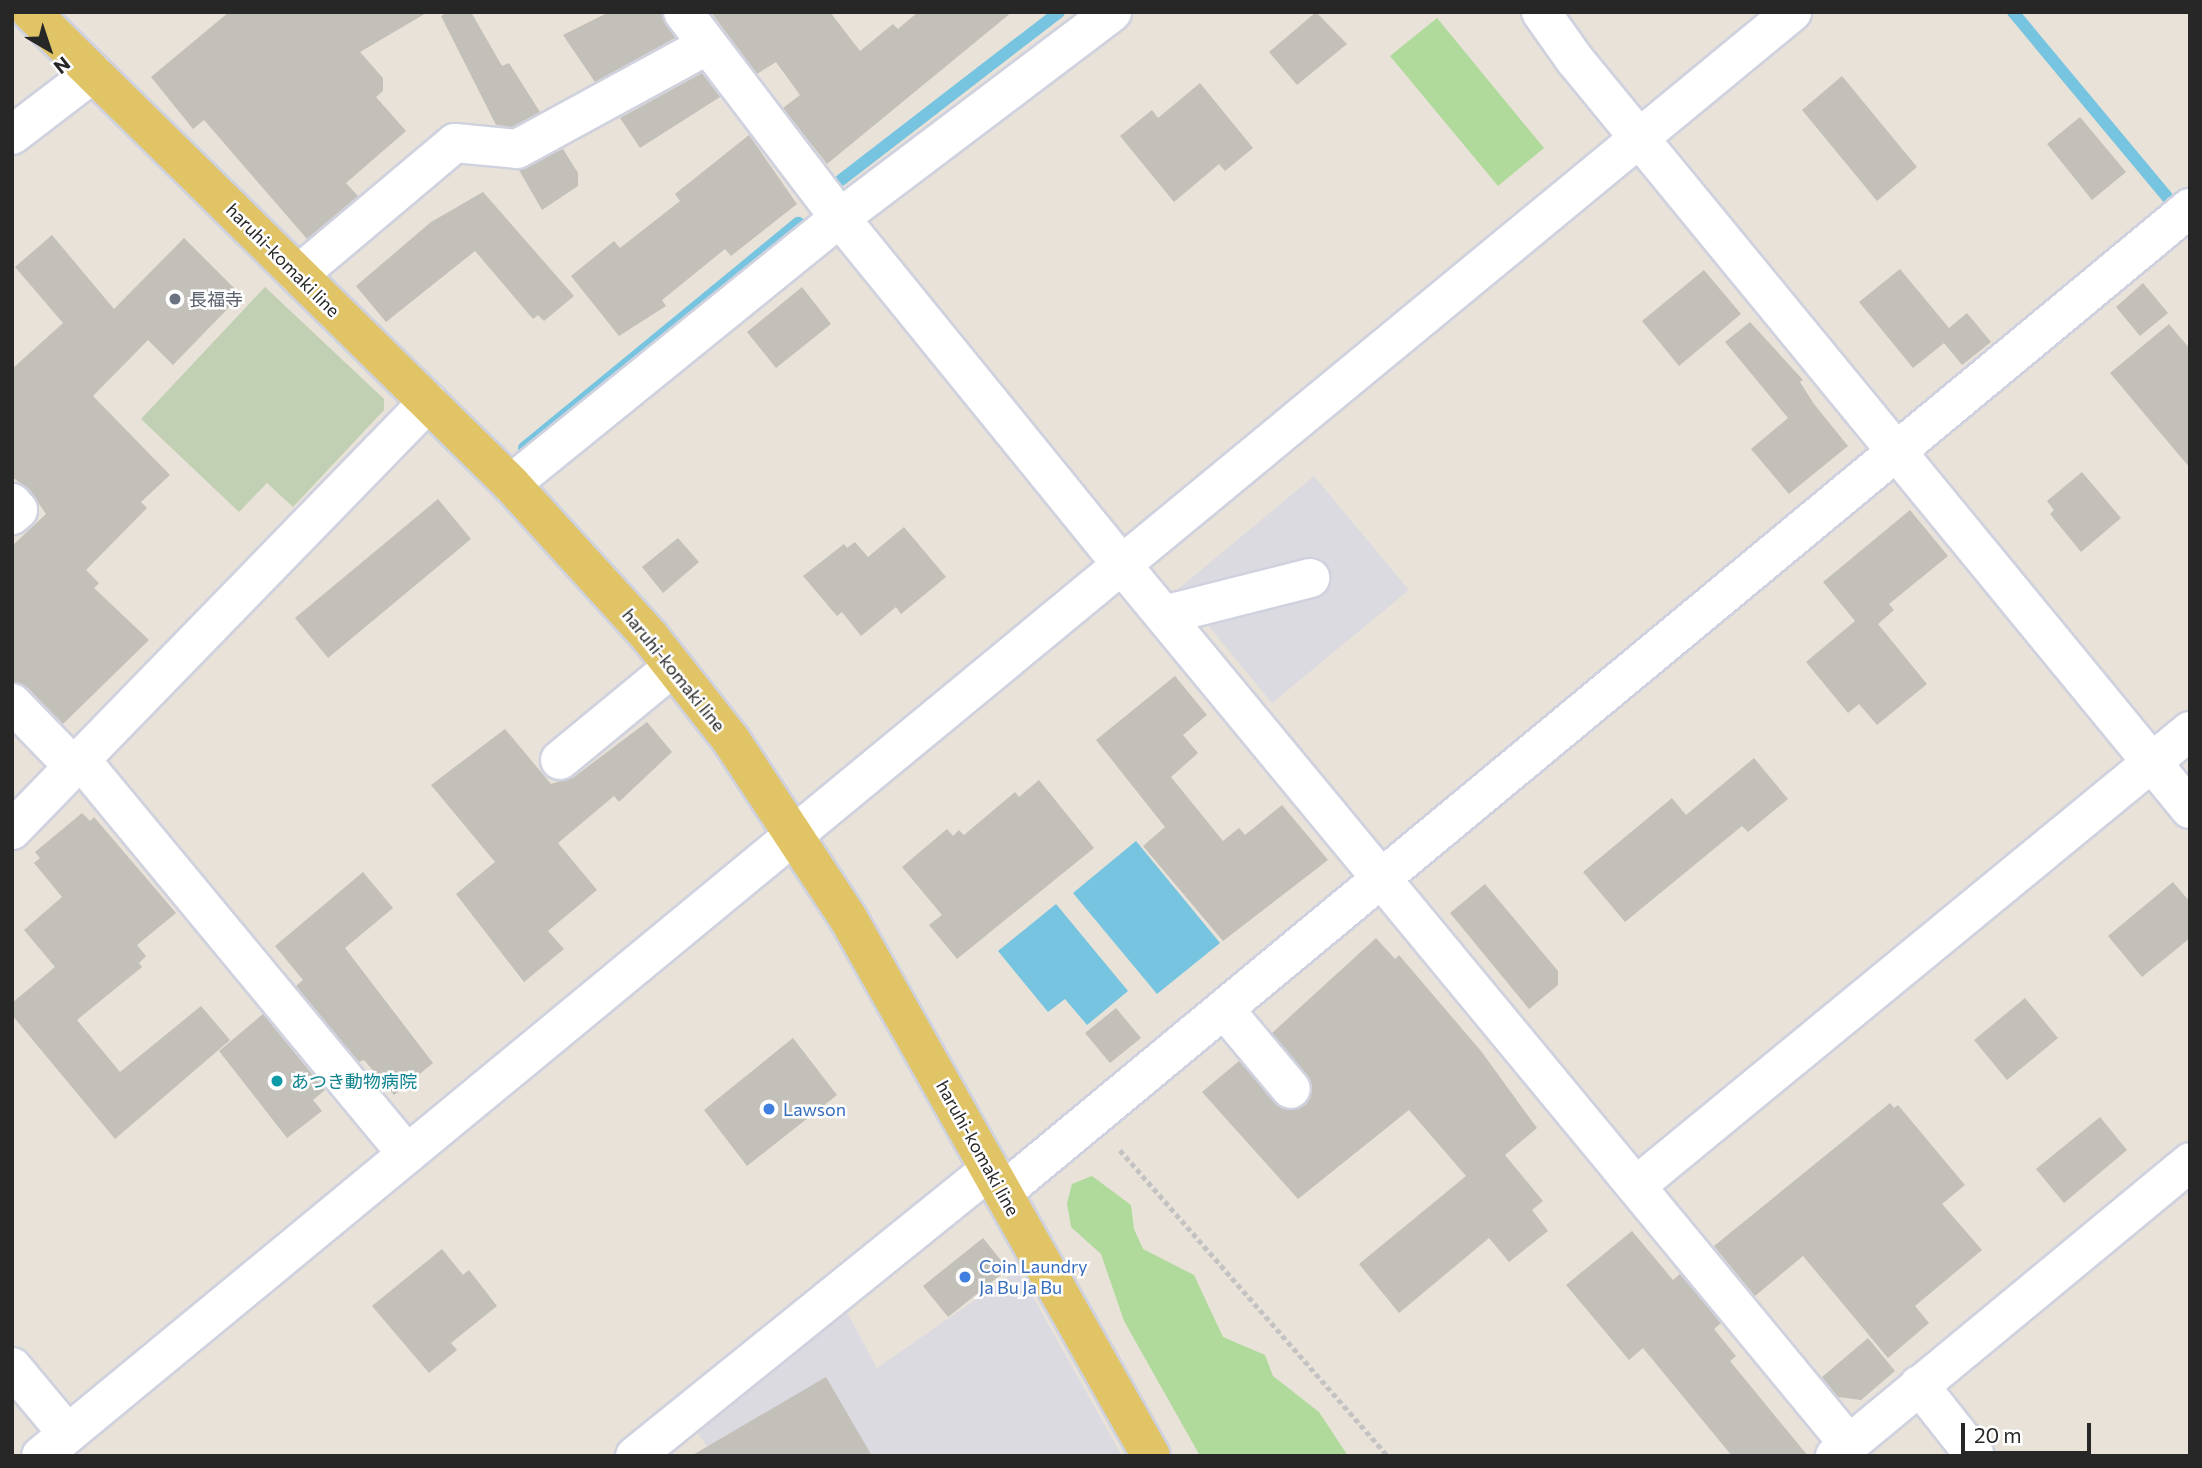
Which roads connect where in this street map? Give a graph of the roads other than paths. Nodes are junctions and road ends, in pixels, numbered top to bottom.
1 (31, 12) edge
2 (683, 12) edge
3 (1112, 12) edge
4 (1541, 12) edge
5 (1792, 12) edge
6 (708, 45) junction
7 (93, 73) junction
8 (12, 135) edge
9 (1640, 138) junction
10 (2190, 208) edge
11 (840, 218) junction
12 (298, 275) junction
13 (428, 402) junction
14 (1897, 451) junction
15 (511, 484) junction
16 (12, 503) edge
17 (12, 515) edge
18 (1122, 565) junction
19 (1310, 578) dead end
20 (1164, 615) junction
21 (673, 667) junction
22 (12, 702) edge
23 (2190, 731) edge
24 (560, 760) dead end
25 (77, 763) junction
26 (2152, 763) junction
27 (2190, 808) edge
28 (12, 830) edge
29 (794, 836) junction
30 (1381, 878) junction
31 (1224, 1009) junction
32 (1291, 1089) dead end
33 (407, 1154) junction
34 (2190, 1162) edge
35 (997, 1181) junction
36 (1636, 1186) junction
37 (12, 1367) edge
38 (1919, 1385) junction
39 (54, 1445) edge
40 (1842, 1450) edge
41 (635, 1456) edge
42 (1151, 1456) edge
43 (1975, 1456) edge

1 - 7 main road, haruhi-komaki line
2 - 6 street
3 - 11 street
4 - 9 street
5 - 9 street
6 - 11 street
6 - 12 street
7 - 8 street
7 - 12 main road, haruhi-komaki line
9 - 14 street
9 - 18 street
10 - 14 street
11 - 15 street
11 - 18 street
12 - 13 main road, haruhi-komaki line
13 - 15 main road, haruhi-komaki line
13 - 25 street
14 - 26 street
14 - 30 street
15 - 21 main road, haruhi-komaki line
16 - 17 street
18 - 20 street
18 - 29 street
19 - 20 street
20 - 30 street
21 - 24 street
21 - 29 main road, haruhi-komaki line
22 - 25 street
23 - 26 street
25 - 28 street
25 - 33 street
26 - 27 street
26 - 36 street
29 - 33 street
29 - 35 main road, haruhi-komaki line
30 - 31 street
30 - 36 street
31 - 32 street
31 - 35 street
33 - 39 street
34 - 38 street
35 - 41 street
35 - 42 main road, haruhi-komaki line
36 - 40 street
37 - 39 street
38 - 40 street
38 - 43 street

